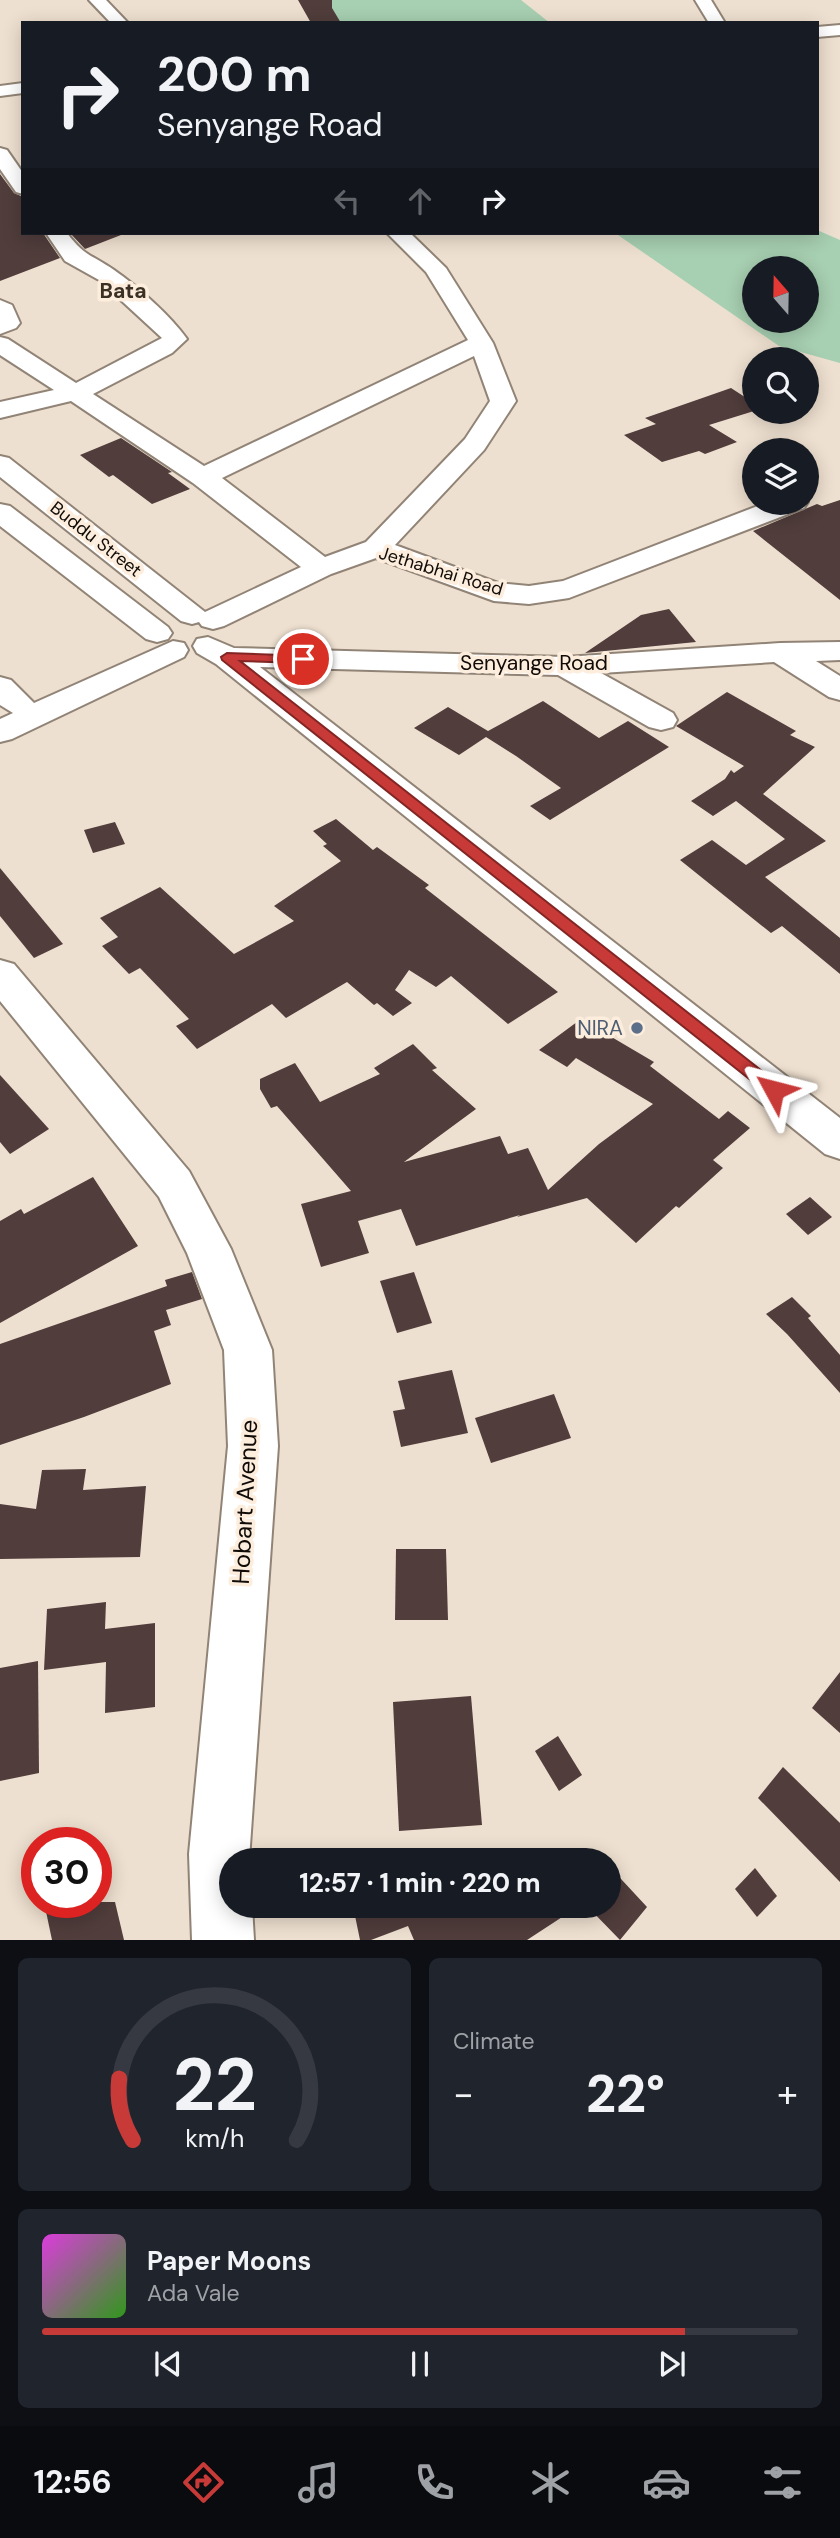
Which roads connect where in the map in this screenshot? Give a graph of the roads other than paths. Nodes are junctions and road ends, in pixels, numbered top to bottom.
1 (97, 0) edge
2 (703, 0) edge
3 (118, 21) edge
4 (716, 21) edge
5 (840, 30) edge
6 (819, 32) edge
7 (21, 88) edge
8 (0, 91) edge
9 (4, 145) edge
10 (21, 183) edge
11 (21, 188) edge
12 (0, 192) edge
13 (57, 235) edge
14 (400, 235) edge
15 (0, 307) edge
16 (0, 327) edge
17 (481, 343) junction
18 (0, 344) edge
19 (75, 393) junction
20 (0, 410) edge
21 (0, 464) edge
22 (203, 477) junction
23 (0, 512) edge
24 (760, 515) edge
25 (376, 548) junction
26 (321, 568) junction
27 (189, 637) junction
28 (840, 651) edge
29 (780, 652) junction
30 (565, 666) junction
31 (840, 690) edge
32 (6, 701) edge
33 (661, 720) dead end
34 (0, 732) edge
35 (0, 974) edge
36 (840, 1142) edge
37 (223, 1940) edge

1 - 3 street
2 - 4 street
5 - 6 street
7 - 8 street
9 - 10 street
11 - 12 street
13 - 19 street
14 - 17 street
15 - 16 street
17 - 22 street
17 - 25 street
18 - 19 street
19 - 20 street
19 - 22 street
21 - 27 street, Buddu Street
22 - 26 street
23 - 27 street
24 - 25 street, Jethabhai Road
25 - 26 street, Jethabhai Road
26 - 27 street, Jethabhai Road
27 - 30 street, Senyange Road
27 - 32 street, Jethabhai Road
27 - 34 street, Jethabhai Road
27 - 36 street
28 - 29 street, Senyange Road
29 - 30 street, Senyange Road
29 - 31 street
30 - 33 street
35 - 37 street, Hobart Avenue

